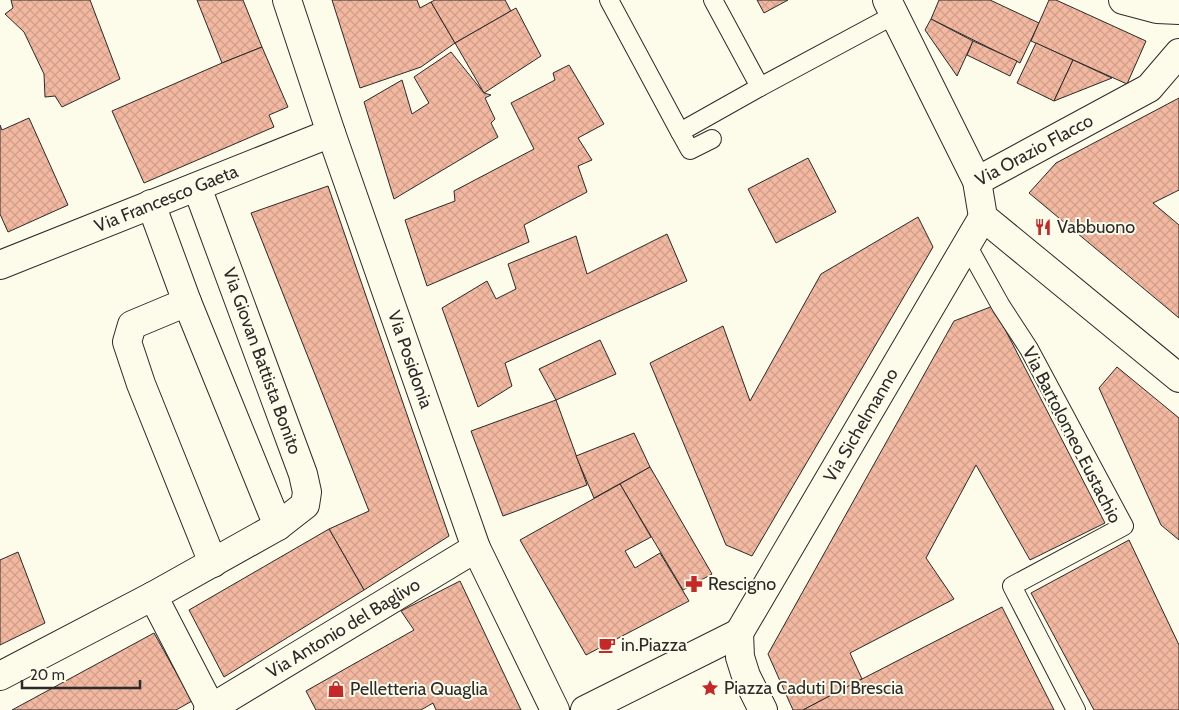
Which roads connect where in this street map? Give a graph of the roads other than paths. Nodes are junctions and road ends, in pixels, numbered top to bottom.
1 (288, 0) edge
2 (609, 0) edge
3 (713, 0) edge
4 (1122, 0) edge
5 (890, 7) edge
6 (1179, 10) edge
7 (1179, 53) edge
8 (760, 87) junction
9 (680, 132) junction
10 (331, 133) junction
11 (712, 139) dead end
12 (977, 181) junction
13 (197, 187) junction
14 (151, 204) junction
15 (983, 217) junction
16 (967, 245) junction
17 (0, 265) edge
18 (187, 302) junction
19 (1179, 378) edge
20 (278, 526) junction
21 (476, 548) junction
22 (213, 563) junction
23 (153, 596) junction
24 (739, 633) junction
25 (0, 676) edge
26 (210, 709) edge
27 (555, 710) edge
28 (585, 710) edge
29 (763, 710) edge
30 (1076, 710) edge

1 - 10 street, Via Posidonia
2 - 9 lane
3 - 8 lane
4 - 6 street
5 - 8 lane
5 - 12 street, Via Orazio Flacco
7 - 12 street, Via Orazio Flacco
8 - 9 lane
9 - 11 lane
10 - 13 street, Via Francesco Gaeta
10 - 21 street, Via Posidonia
12 - 15 street
13 - 14 street, Via Francesco Gaeta
13 - 20 street, Via Giovan Battista Bonito
14 - 17 street, Via Francesco Gaeta
14 - 18 street
15 - 16 street, Via Sichelmanno
15 - 19 street
16 - 24 street, Via Sichelmanno
16 - 30 lane, Via Bartolomeo Eustachio
18 - 20 street
18 - 22 street
20 - 22 street, Via Giovan Battista Bonito
21 - 26 street, Via Antonio del Baglivo
21 - 27 street, Via Posidonia
22 - 23 street, Via Giovan Battista Bonito
23 - 25 street, Via Giovan Battista Bonito
23 - 26 street
24 - 28 street
24 - 29 street

